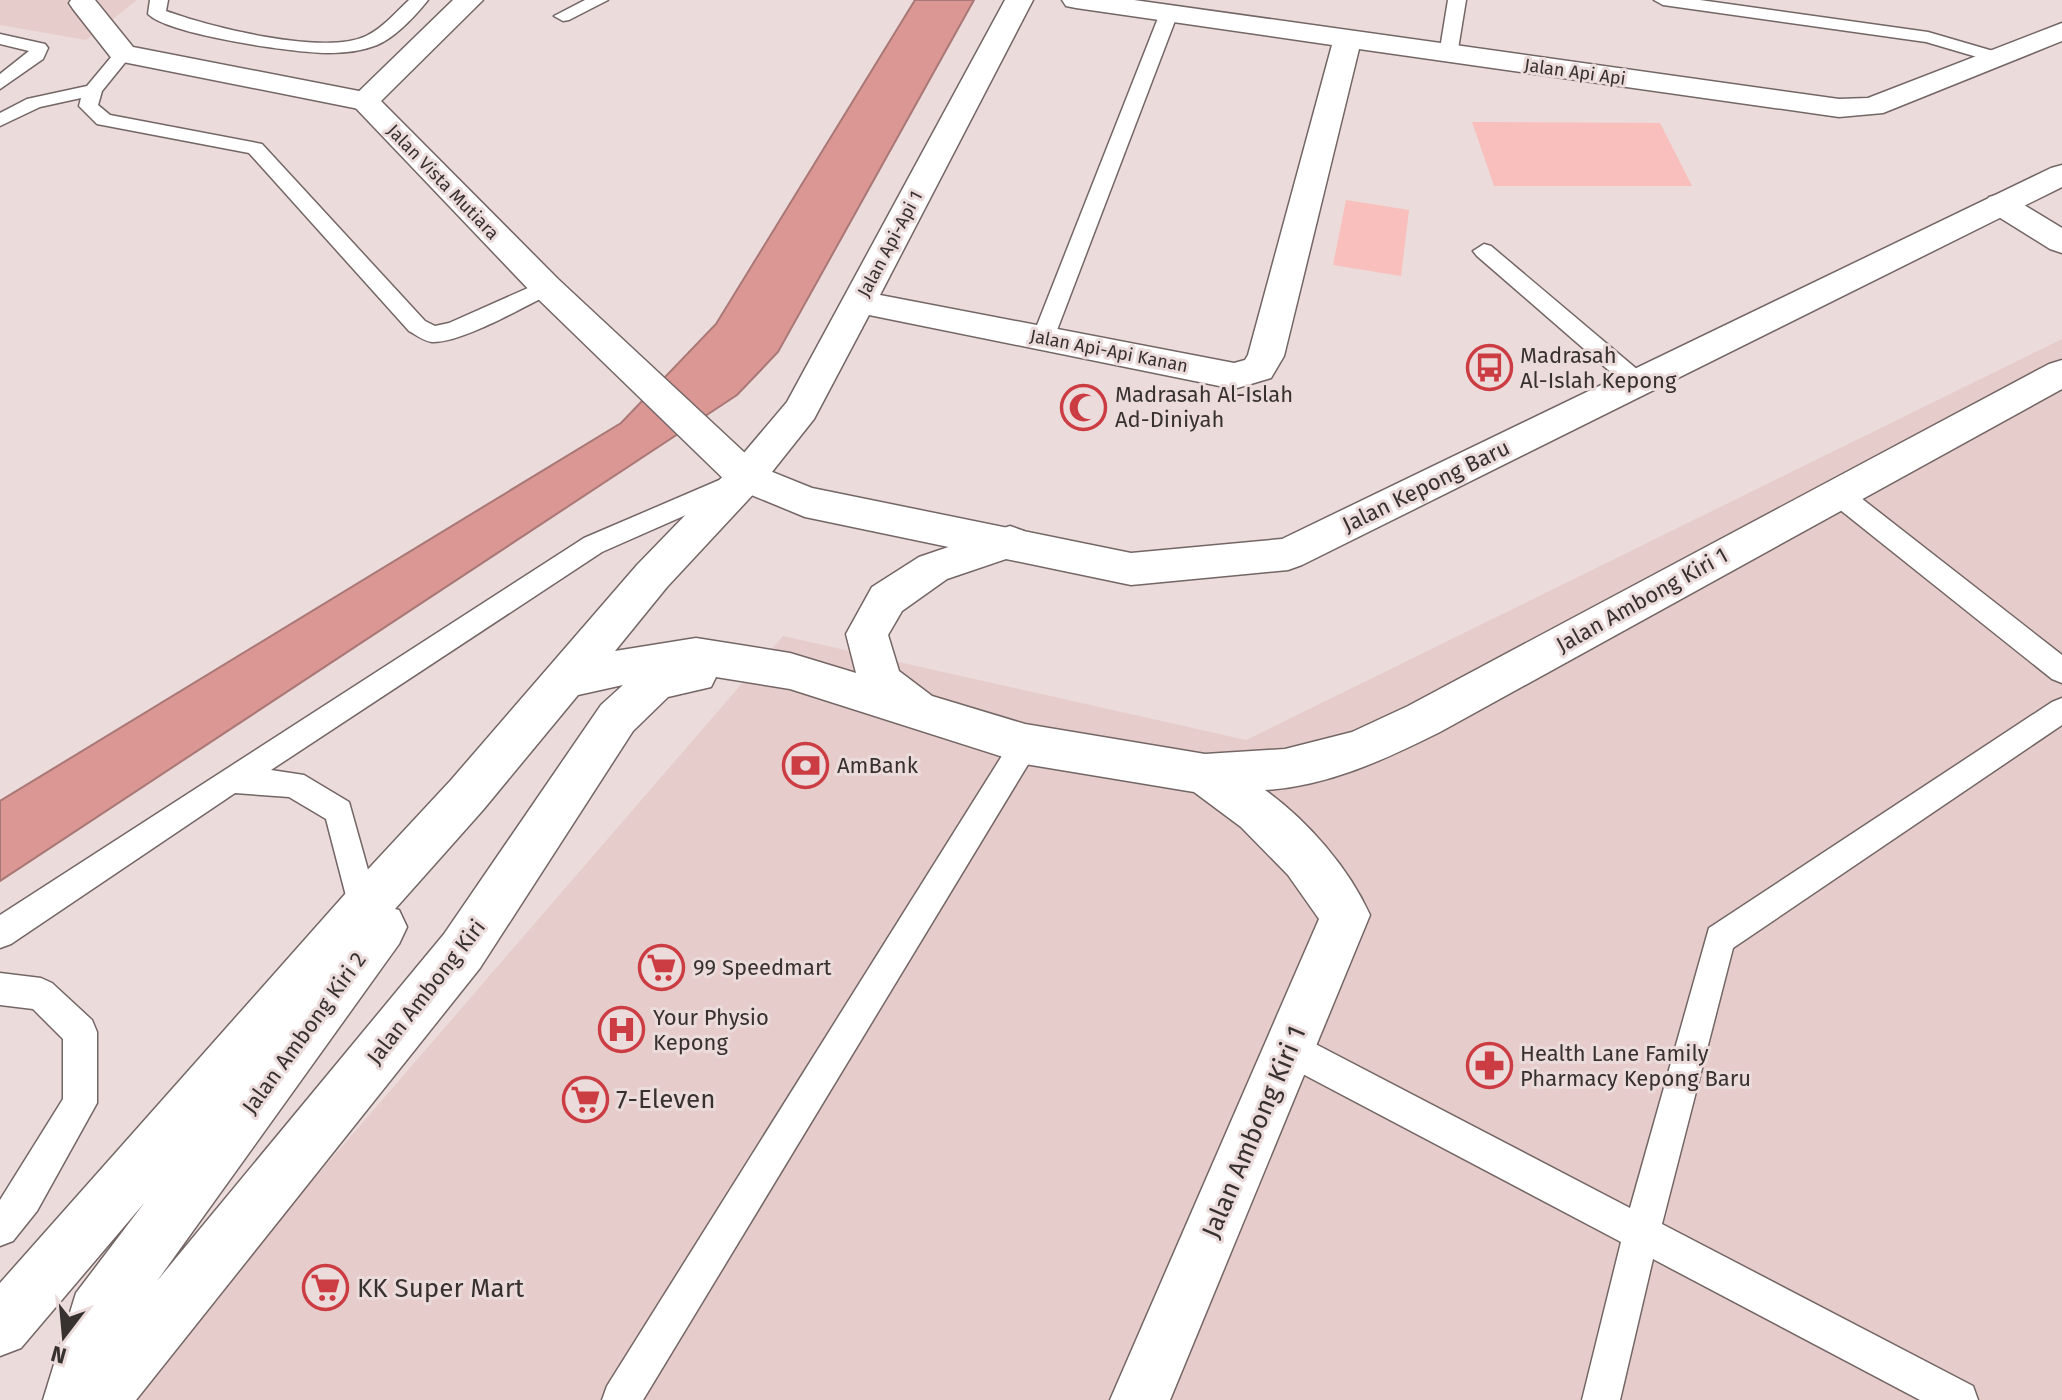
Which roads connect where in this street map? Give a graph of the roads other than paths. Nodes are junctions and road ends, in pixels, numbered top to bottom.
1 (159, 0) edge
2 (419, 0) edge
3 (469, 0) edge
4 (599, 0) edge
5 (1019, 0) edge
6 (1076, 0) edge
7 (1457, 0) edge
8 (1663, 0) edge
9 (78, 1) edge
10 (1169, 13) junction
11 (563, 16) dead end
12 (2062, 31) edge
13 (0, 39) edge
14 (1347, 40) junction
15 (123, 54) junction
16 (1448, 55) junction
17 (1994, 57) junction
18 (0, 83) edge
19 (90, 98) junction
20 (364, 101) junction
21 (0, 121) edge
22 (2062, 175) edge
23 (2013, 199) junction
24 (2062, 215) edge
25 (2062, 242) edge
26 (1484, 251) dead end
27 (546, 287) junction
28 (859, 302) junction
29 (1043, 338) junction
30 (2062, 373) edge
31 (1637, 382) junction
32 (746, 477) junction
33 (1838, 494) junction
34 (1010, 542) junction
35 (790, 671) junction
36 (2062, 671) edge
37 (563, 680) junction
38 (2062, 710) edge
39 (927, 716) junction
40 (1025, 744) junction
41 (1205, 774) junction
42 (231, 780) junction
43 (363, 909) junction
44 (0, 933) edge
45 (0, 989) edge
46 (1290, 1049) junction
47 (0, 1228) edge
48 (1641, 1234) junction
49 (0, 1327) edge
50 (73, 1400) edge
51 (97, 1400) edge
52 (621, 1400) edge
53 (1140, 1400) edge
54 (1601, 1400) edge
55 (1959, 1400) edge

1 - 2 lane
3 - 20 street
4 - 11 lane
5 - 28 street, Jalan Api-Api 1
6 - 10 street, Jalan Api Api
7 - 16 lane
8 - 17 lane
9 - 15 street
10 - 14 street, Jalan Api Api
10 - 29 lane
12 - 17 street, Jalan Api Api
13 - 18 lane
14 - 16 street, Jalan Api Api
14 - 29 street, Jalan Api-Api Kanan
15 - 19 lane
15 - 20 street
16 - 17 street, Jalan Api Api
19 - 21 lane
19 - 27 lane
20 - 27 street, Jalan Vista Mutiara
22 - 23 street, Jalan Kepong Baru
23 - 24 street
23 - 25 street
23 - 31 street, Jalan Kepong Baru
26 - 31 lane
27 - 32 street, Jalan Vista Mutiara
28 - 29 street, Jalan Api-Api Kanan
28 - 32 street, Jalan Api-Api 1
30 - 33 street, Jalan Ambong Kiri 1
31 - 34 street, Jalan Kepong Baru
32 - 34 street, Jalan Kepong Baru
32 - 37 street, Jalan Ambong Kiri 2
32 - 42 lane
33 - 36 lane
33 - 41 street, Jalan Ambong Kiri 1
34 - 39 street
35 - 37 street, Jalan Ambong Kiri 1
35 - 39 street, Jalan Ambong Kiri 1
35 - 51 street, Jalan Ambong Kiri
37 - 43 street, Jalan Ambong Kiri 2
37 - 50 street, Jalan Ambong Kiri 2
38 - 48 lane
39 - 40 street, Jalan Ambong Kiri 1
40 - 41 street, Jalan Ambong Kiri 1
40 - 52 lane
41 - 46 street, Jalan Ambong Kiri 1
42 - 43 lane
42 - 44 lane
43 - 49 street, Jalan Ambong Kiri 2
45 - 47 lane
46 - 48 lane
46 - 53 street, Jalan Ambong Kiri 1
48 - 54 lane
48 - 55 lane

